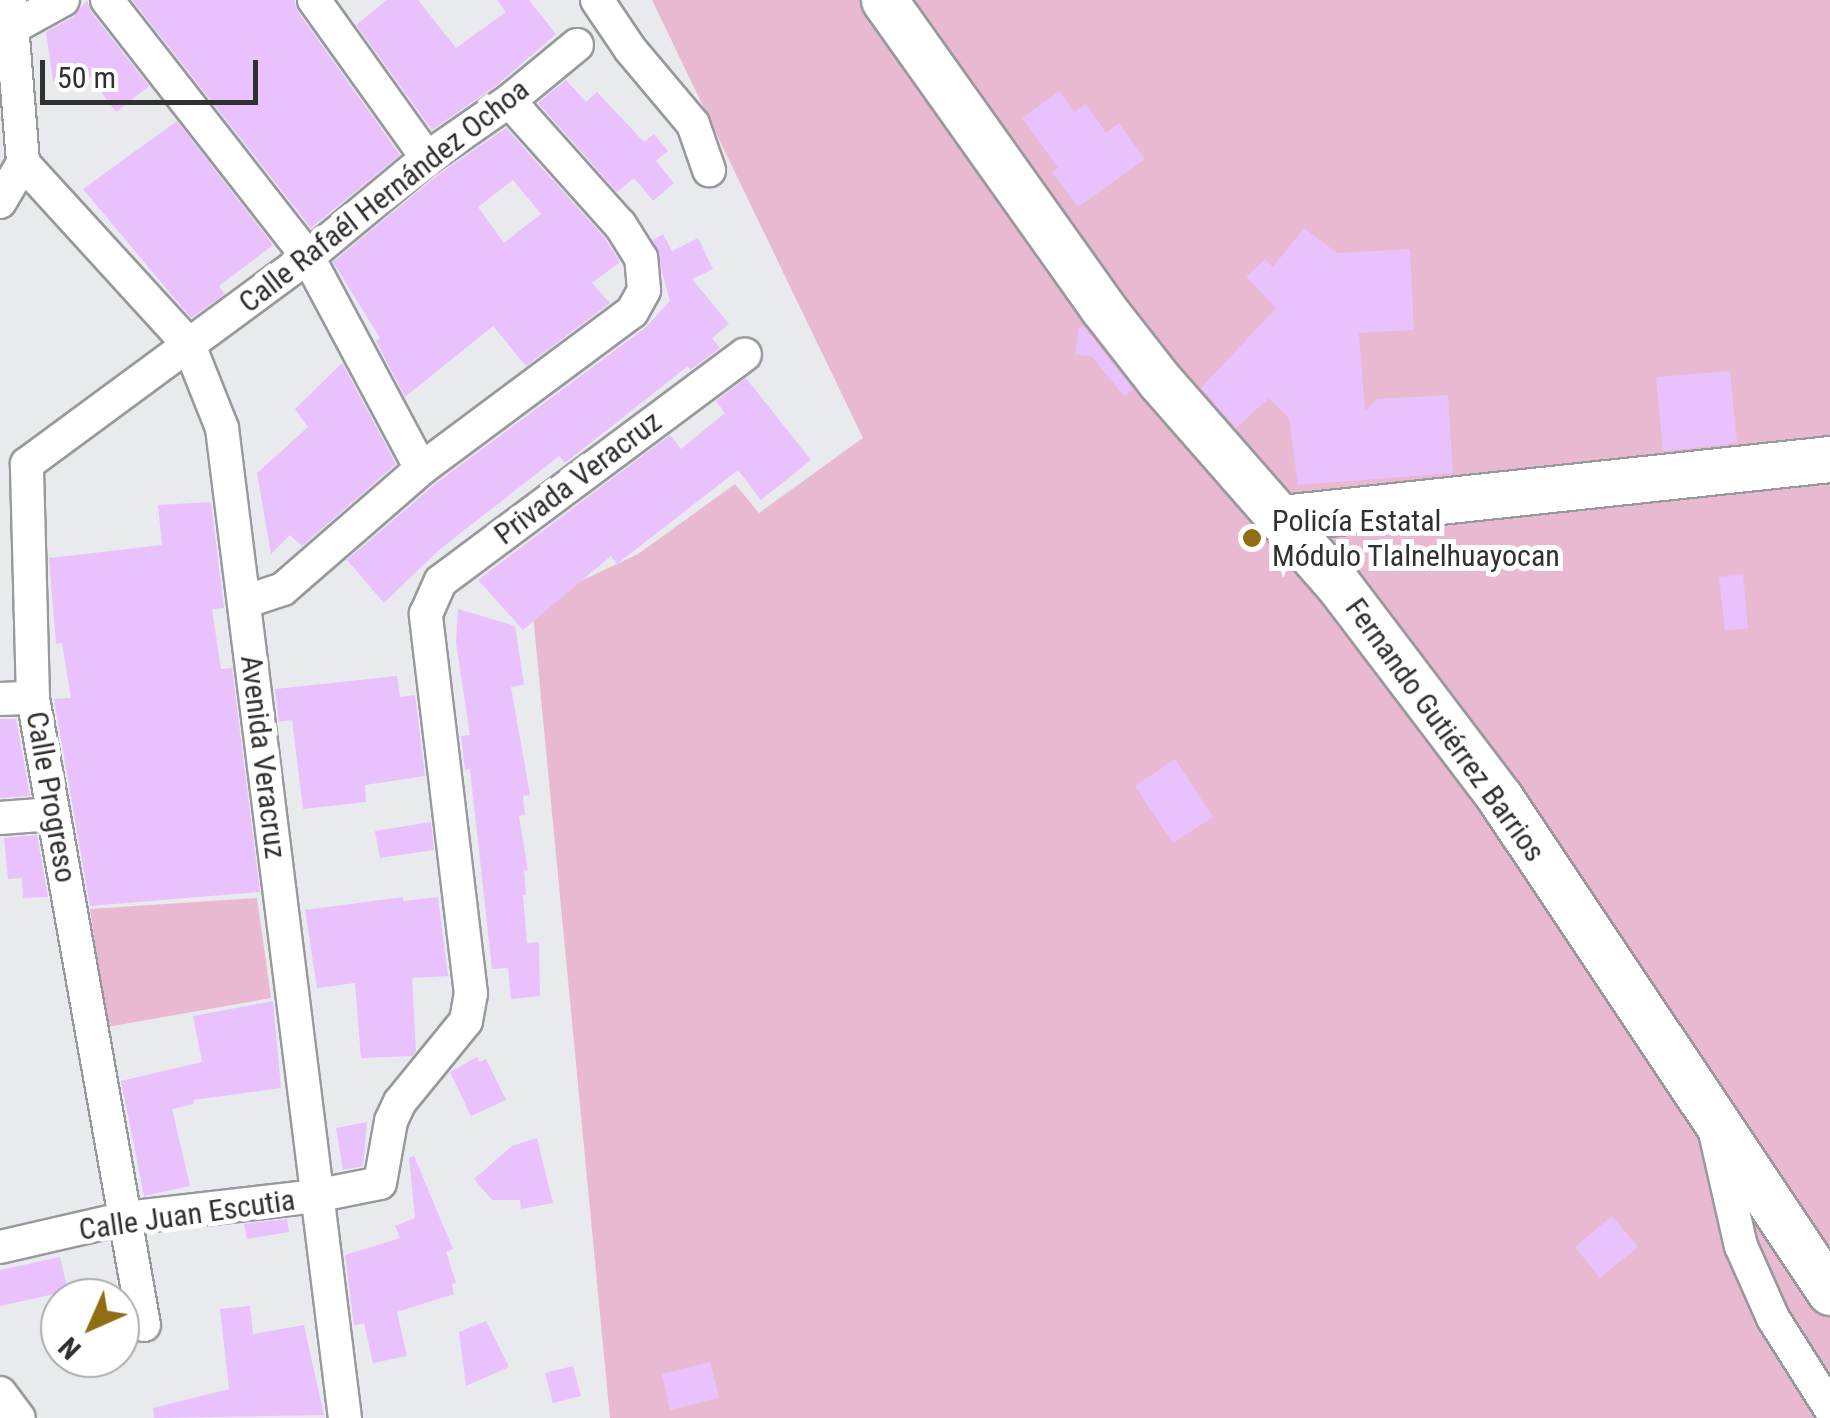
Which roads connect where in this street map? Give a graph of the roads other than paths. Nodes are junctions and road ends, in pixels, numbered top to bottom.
1 (63, 0) edge
2 (107, 0) edge
3 (314, 0) edge
4 (597, 0) edge
5 (884, 0) edge
6 (11, 14) edge
7 (577, 45) dead end
8 (509, 101) junction
9 (427, 158) junction
10 (23, 163) junction
11 (709, 170) dead end
12 (0, 202) edge
13 (308, 257) junction
14 (189, 345) junction
15 (745, 354) dead end
16 (1830, 459) edge
17 (421, 470) junction
18 (1282, 518) junction
19 (244, 602) junction
20 (426, 614) joint
21 (16, 699) edge
22 (54, 814) junction
23 (0, 818) edge
24 (1712, 1118) junction
25 (316, 1196) junction
26 (126, 1218) junction
27 (0, 1248) edge
28 (1830, 1292) edge
29 (144, 1325) dead end
30 (0, 1392) edge
31 (1830, 1408) edge
32 (19, 1418) edge
33 (345, 1418) edge

1 - 6 street
2 - 13 street
3 - 9 street
4 - 11 street
5 - 18 main road, Fernando Gutiérrez Barrios
6 - 10 street
7 - 8 street, Calle Rafaél Hernández Ochoa
8 - 9 street, Calle Rafaél Hernández Ochoa
8 - 17 street
9 - 13 street, Calle Rafaél Hernández Ochoa
10 - 12 street
10 - 14 street, Avenida Veracruz
13 - 14 street, Calle Rafaél Hernández Ochoa
13 - 17 street
14 - 19 street, Avenida Veracruz
14 - 21 street, Calle Progreso
15 - 20 street, Privada Veracruz
16 - 18 main road
17 - 19 street
18 - 24 main road, Fernando Gutiérrez Barrios
19 - 25 street, Avenida Veracruz
20 - 25 street, Calle Juan Escutia
21 - 22 street, Calle Progreso
22 - 23 street
22 - 26 street, Calle Progreso
24 - 28 main road, Fernando Gutiérrez Barrios
24 - 31 street
25 - 26 street, Calle Juan Escutia
25 - 33 street, Avenida Veracruz
26 - 27 street, Calle Juan Escutia
26 - 29 street, Calle Progreso
30 - 32 street

